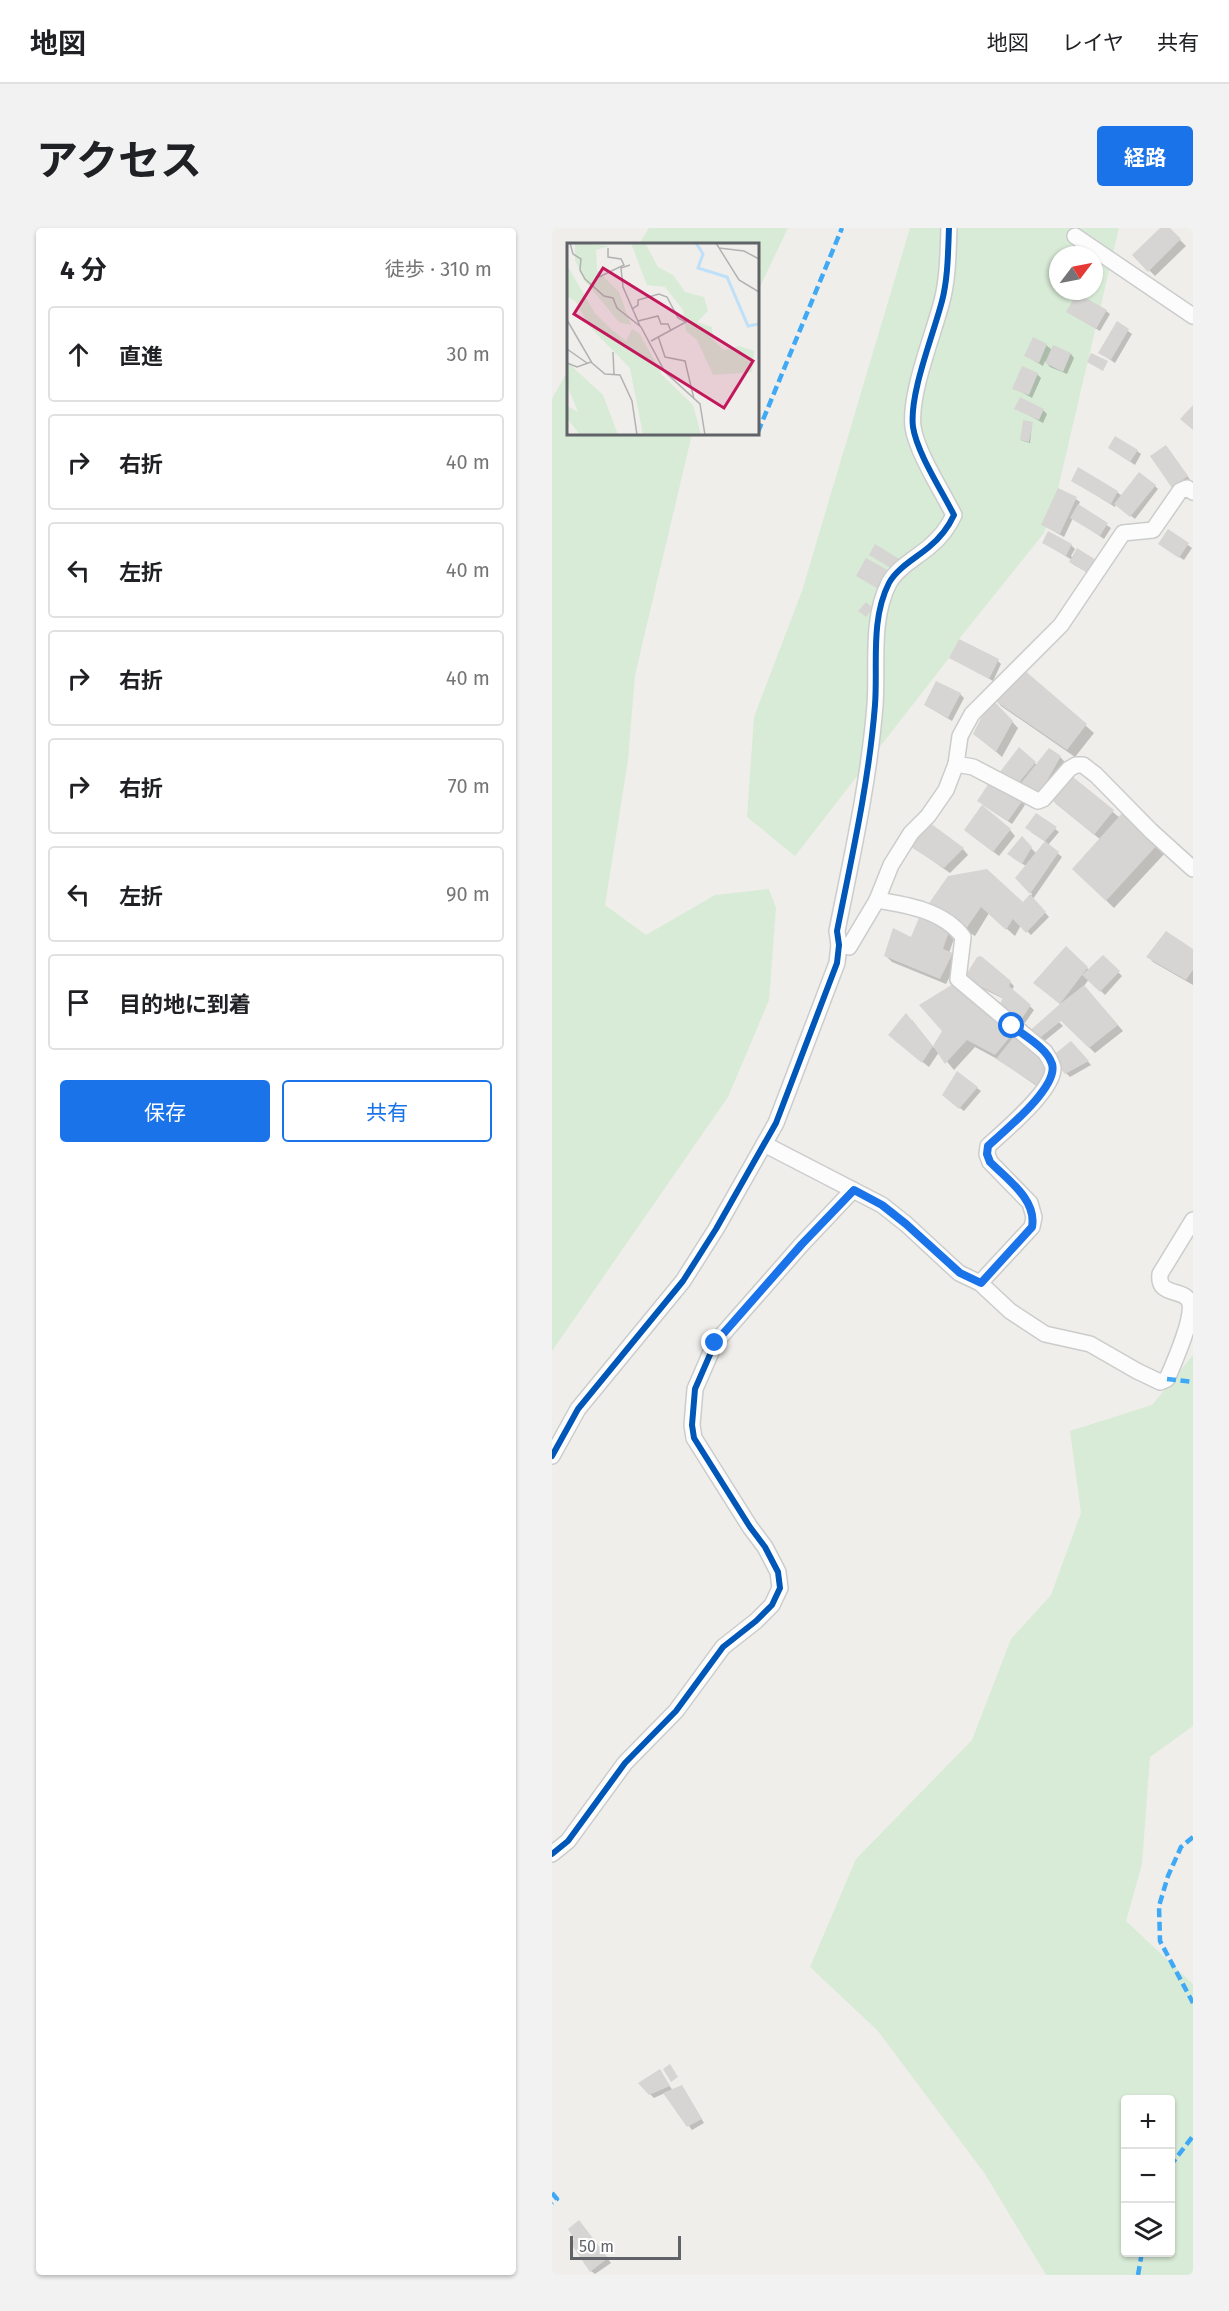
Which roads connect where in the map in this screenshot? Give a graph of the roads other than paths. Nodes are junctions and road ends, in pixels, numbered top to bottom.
1 (949, 228) edge
2 (1076, 236) dead end
3 (1193, 316) edge
4 (1193, 492) edge
5 (956, 764) junction
6 (1193, 869) edge
7 (877, 900) junction
8 (839, 945) junction
9 (764, 1144) junction
10 (854, 1190) junction
11 (1193, 1220) edge
12 (981, 1283) junction
13 (552, 1456) edge
14 (552, 1854) edge

1 - 8 street
2 - 3 street
4 - 5 street
5 - 6 street
5 - 7 street
7 - 8 street
7 - 12 street
8 - 9 street
9 - 10 street
9 - 13 street
10 - 12 street
10 - 14 street
11 - 12 street

